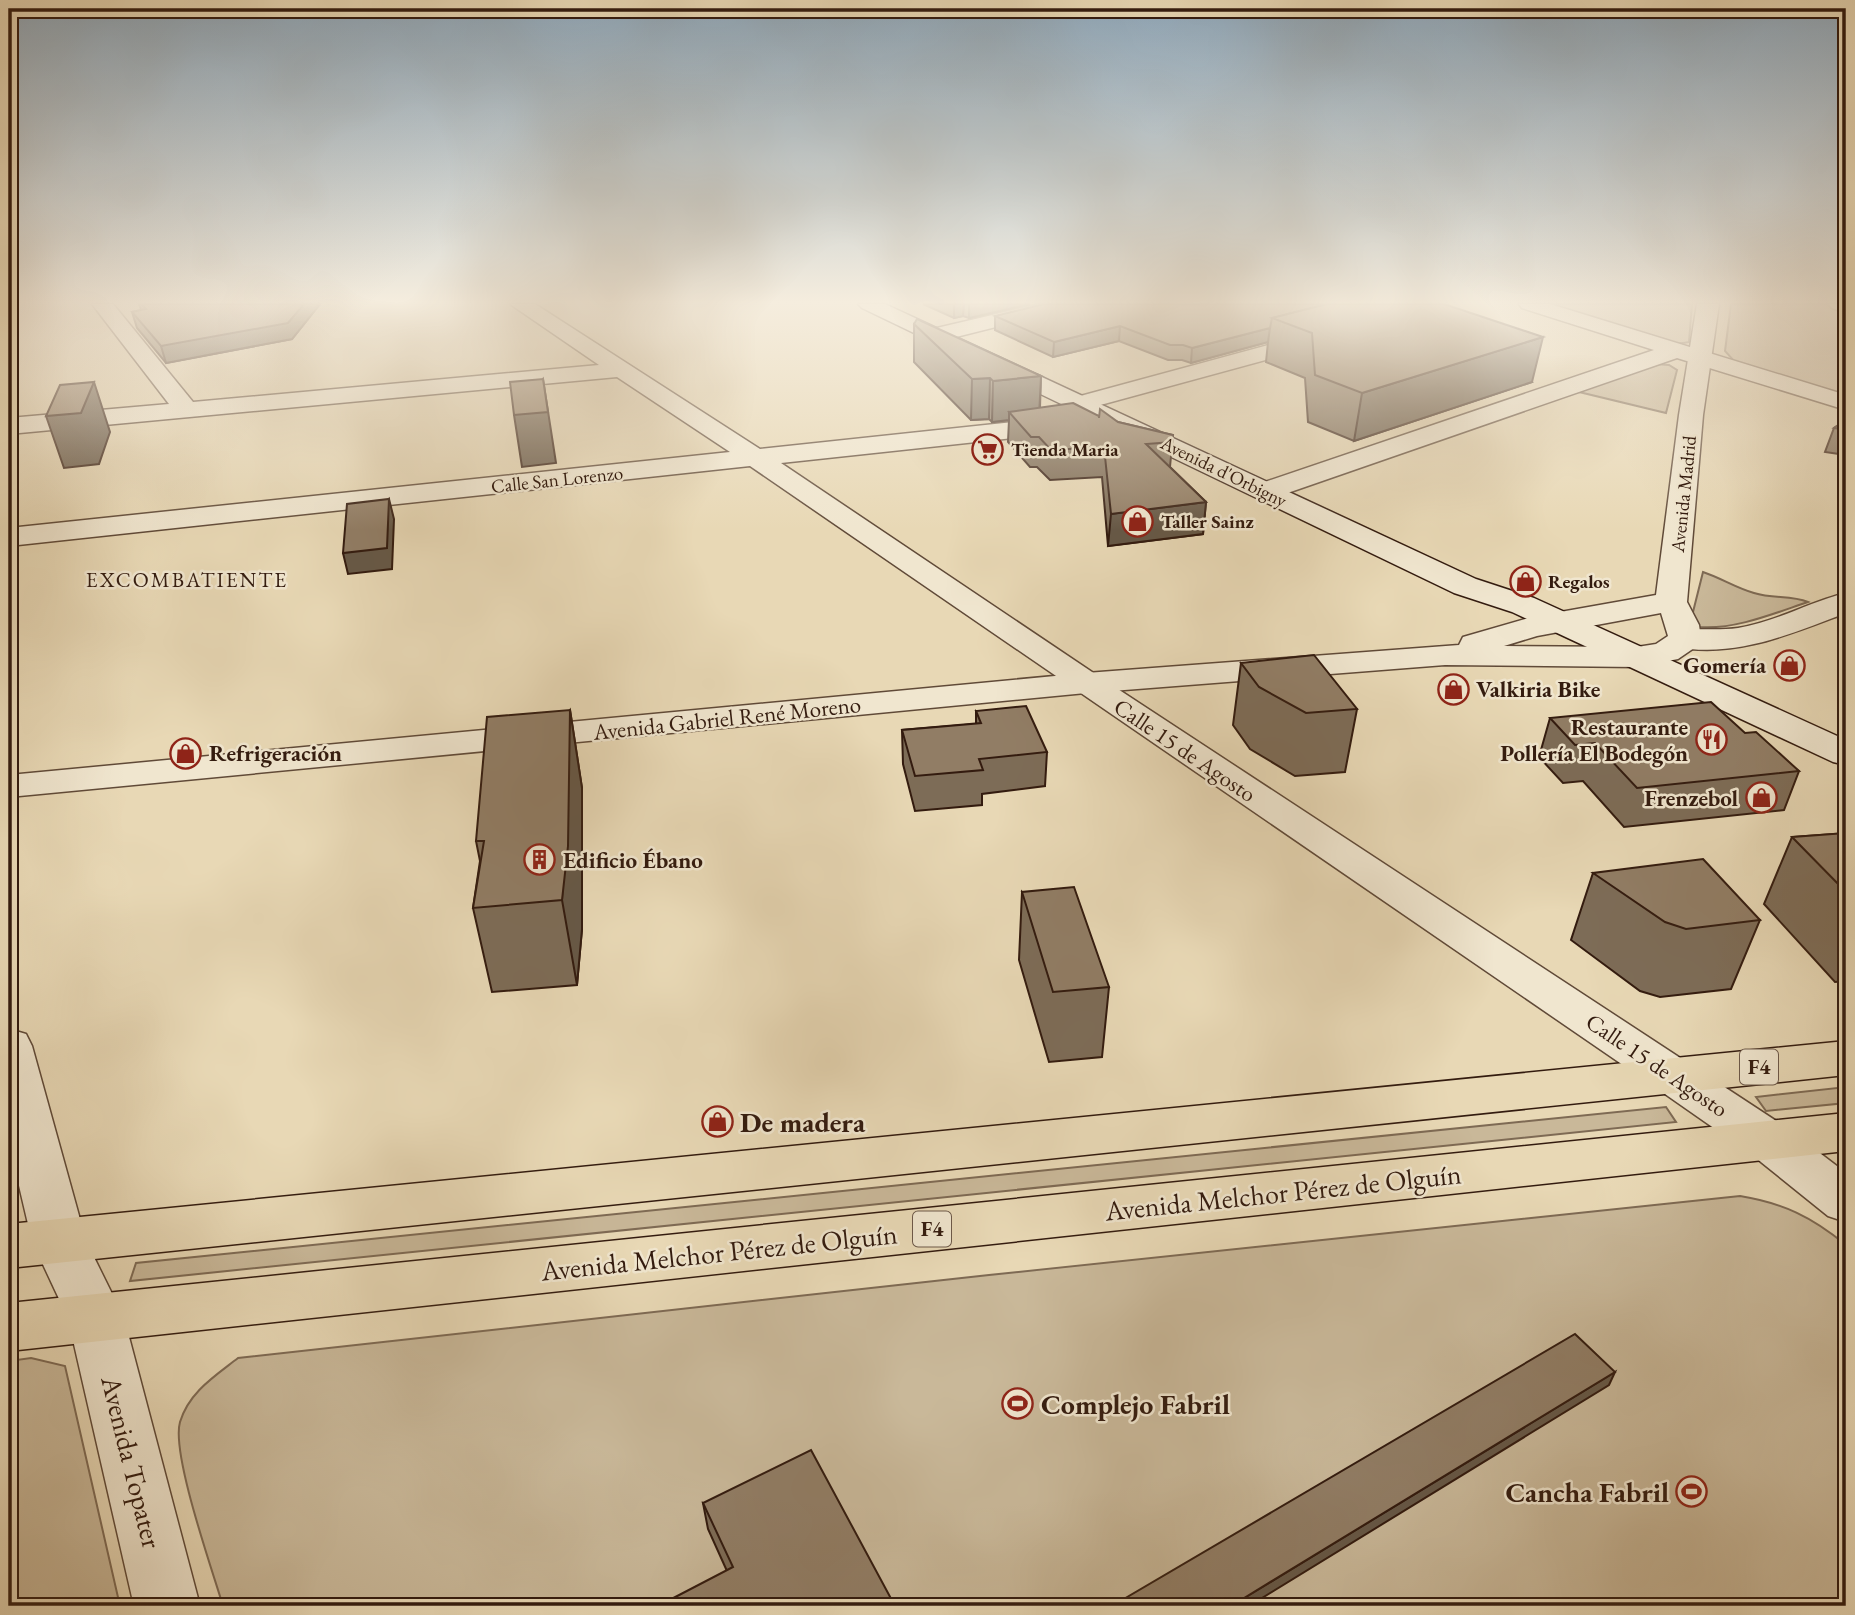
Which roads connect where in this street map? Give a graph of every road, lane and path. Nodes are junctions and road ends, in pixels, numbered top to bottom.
1 (162, 379) edge
2 (520, 379) edge
3 (636, 379) edge
4 (1030, 379) edge
5 (1188, 379) edge
6 (1610, 379) edge
7 (1686, 379) edge
8 (1770, 379) edge
9 (1846, 403) edge
10 (1093, 409) junction
11 (187, 410) junction
12 (9, 426) edge
13 (757, 458) junction
14 (1266, 491) junction
15 (9, 537) edge
16 (1671, 602) junction
17 (1846, 602) edge
18 (1547, 624) junction
19 (1685, 639) junction
20 (1445, 655) junction
21 (1637, 657) junction
22 (1598, 658) junction
23 (1086, 683) junction
24 (1846, 754) edge
25 (1846, 776) edge
26 (9, 786) edge
27 (9, 1046) edge
28 (1846, 1058) edge
29 (1672, 1075) junction
30 (1846, 1132) edge
31 (1769, 1141) junction
32 (1846, 1200) edge
33 (34, 1244) edge
34 (96, 1318) junction
35 (9, 1327) edge
36 (167, 1606) edge

1 - 11 street
2 - 11 street
3 - 13 street, Calle 15 de Agosto
4 - 10 street, Avenida d'Orbigny
5 - 10 street, Calle San Lorenzo
6 - 14 street
7 - 16 street, Avenida Madrid
8 - 9 street
10 - 13 street, Calle San Lorenzo
10 - 14 street, Avenida d'Orbigny
11 - 12 street
13 - 15 street, Calle San Lorenzo
13 - 23 street, Calle 15 de Agosto
14 - 18 street, Avenida d'Orbigny
16 - 18 street
16 - 19 street, Avenida Madrid
17 - 19 street
18 - 20 street, Avenida Gabriel René Moreno
18 - 21 street, Avenida d'Orbigny
18 - 22 street, Avenida d'Orbigny
19 - 21 street
20 - 22 street, Avenida Gabriel René Moreno
20 - 23 street, Avenida Gabriel René Moreno
21 - 22 street, Avenida Gabriel René Moreno
21 - 24 street, Avenida d'Orbigny
22 - 25 street, Avenida d'Orbigny
23 - 26 street, Avenida Gabriel René Moreno
23 - 29 street, Calle 15 de Agosto
27 - 33 street, Avenida Topater
28 - 29 highway, F4
29 - 31 street, Calle 15 de Agosto
29 - 33 highway, F4
30 - 31 highway, Avenida Melchor Pérez de Olguín / F4
31 - 32 street, Calle 15 de Agosto
31 - 34 highway, Avenida Melchor Pérez de Olguín / F4
33 - 34 street, Avenida Topater
34 - 35 highway, Avenida Melchor Pérez de Olguín / F4
34 - 36 street, Avenida Topater

